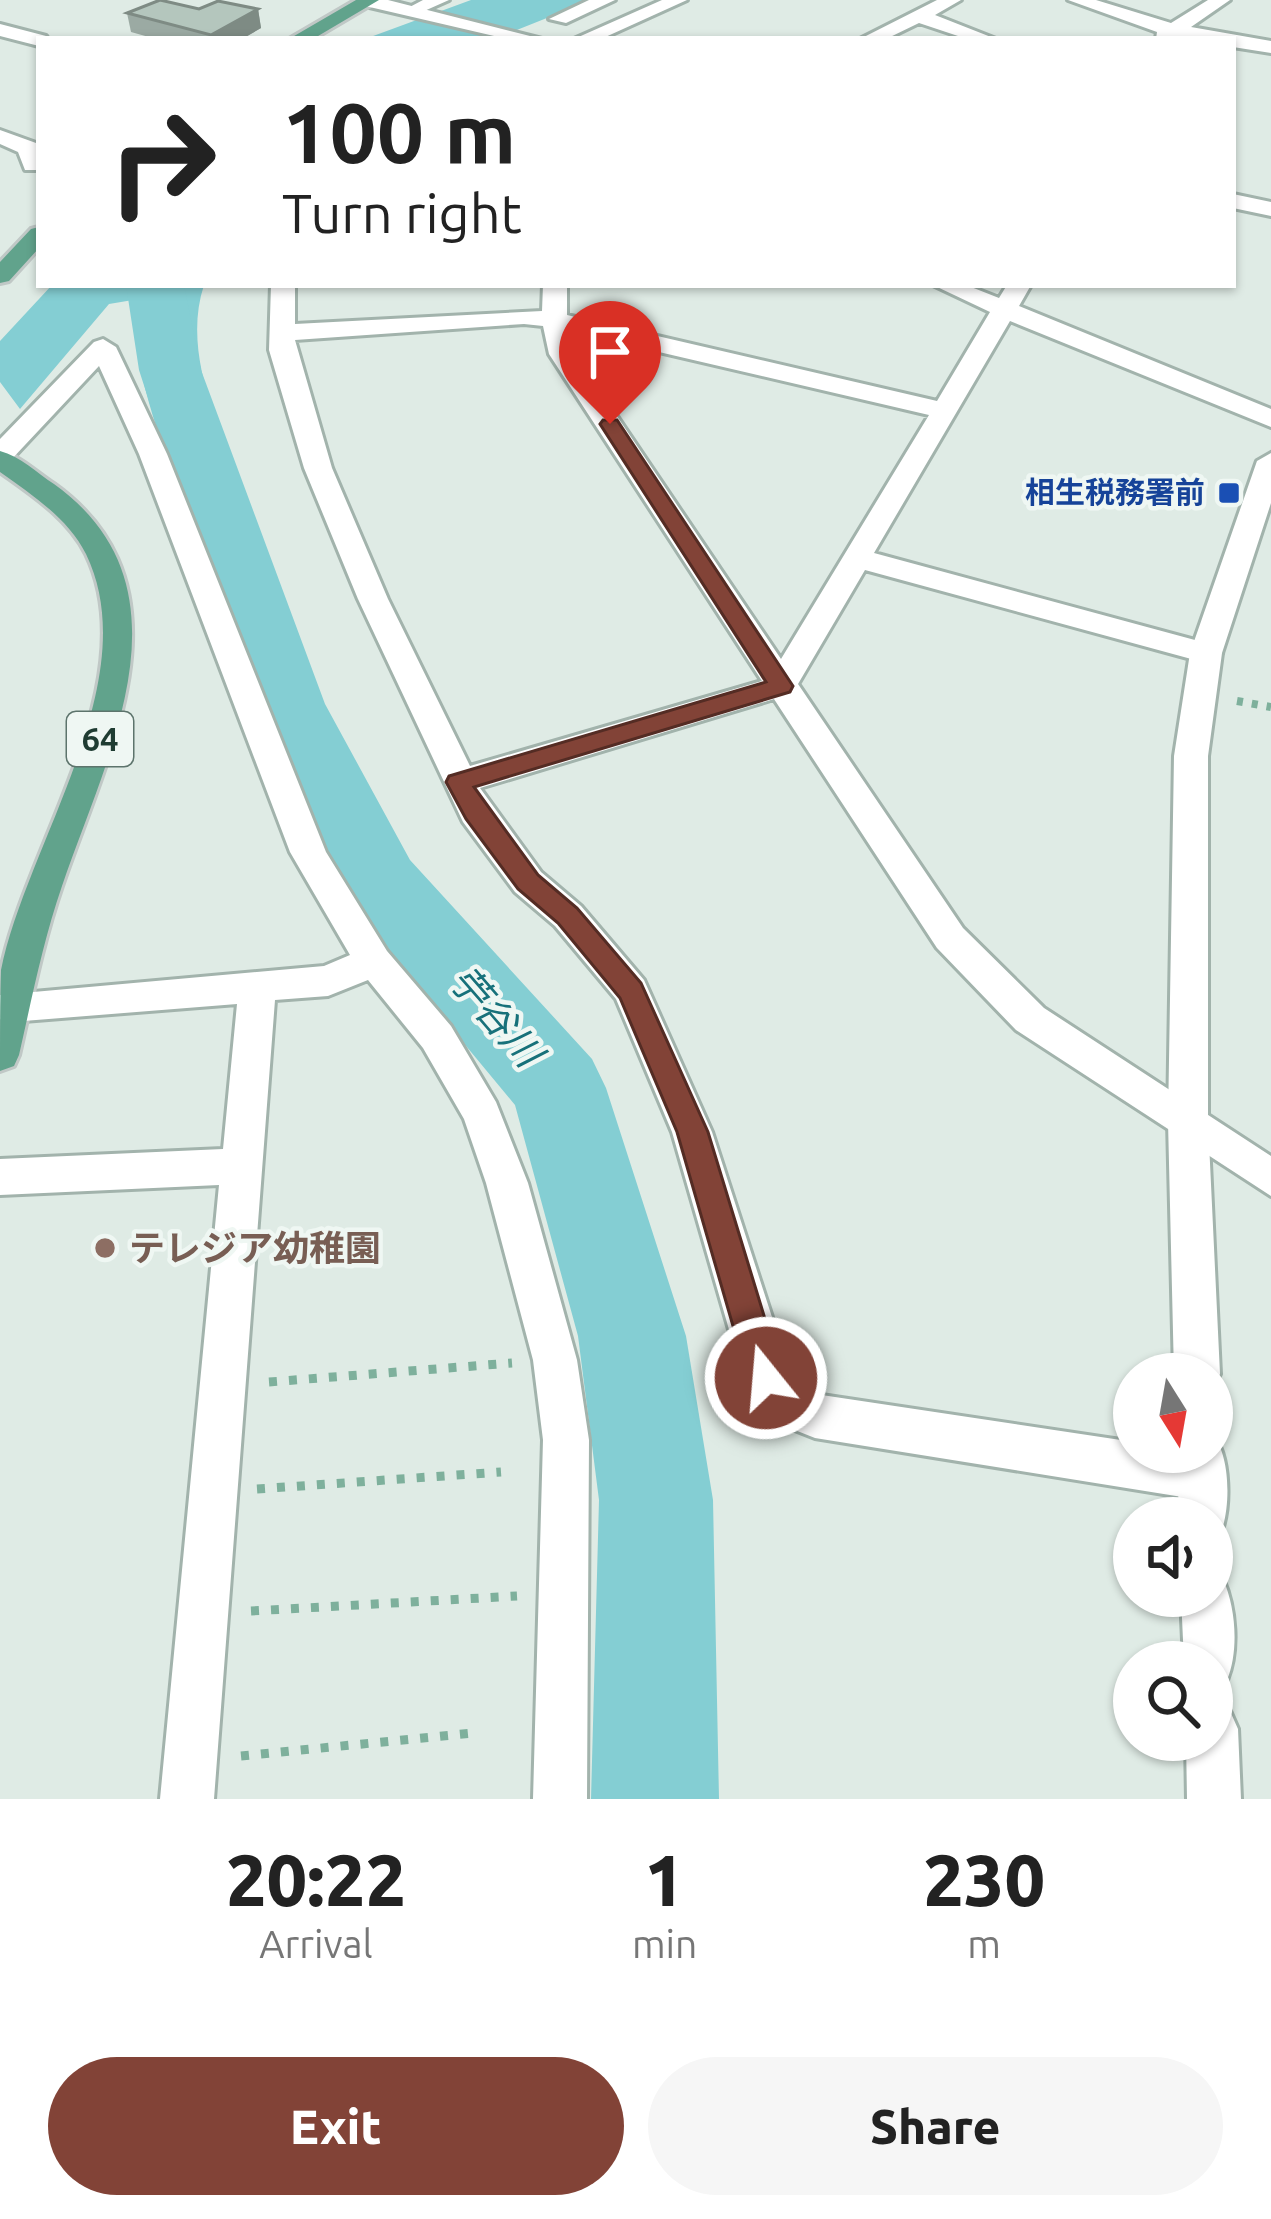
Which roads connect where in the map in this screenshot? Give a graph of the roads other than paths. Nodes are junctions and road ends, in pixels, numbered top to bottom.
1 (606, 0) edge
2 (678, 0) edge
3 (952, 0) edge
4 (1077, 0) edge
5 (1221, 0) edge
6 (369, 1) edge
7 (426, 8) edge
8 (918, 16) junction
9 (559, 19) dead end
10 (0, 30) edge
11 (1166, 34) edge
12 (305, 36) edge
13 (518, 36) edge
14 (591, 36) edge
15 (876, 36) edge
16 (977, 36) edge
17 (36, 39) edge
18 (1236, 41) edge
19 (1271, 47) edge
20 (0, 136) edge
21 (29, 165) edge
22 (1236, 202) edge
23 (1271, 209) edge
24 (36, 237) edge
25 (0, 277) edge
26 (283, 288) edge
27 (555, 288) edge
28 (962, 288) edge
29 (1012, 297) edge
30 (554, 320) junction
31 (280, 333) junction
32 (942, 410) junction
33 (1271, 419) edge
34 (1271, 461) edge
35 (3, 464) edge
36 (857, 558) junction
37 (1206, 653) junction
38 (781, 686) junction
39 (458, 782) junction
40 (12, 959) edge
41 (374, 961) junction
42 (256, 987) junction
43 (11, 1007) junction
44 (0, 1055) edge
45 (1188, 1121) junction
46 (242, 1166) junction
47 (0, 1177) edge
48 (1271, 1178) edge
49 (1196, 1353) edge
50 (1202, 1482) edge
51 (1213, 1761) edge
52 (188, 1780) edge
53 (560, 1799) edge
54 (1214, 1799) edge

1 - 9 street
2 - 14 street
3 - 8 street
4 - 11 street
5 - 11 street
6 - 7 street
6 - 12 main road
7 - 13 street
8 - 15 street
8 - 16 street
10 - 17 street
18 - 19 street
20 - 21 street
22 - 23 street
24 - 25 main road
26 - 31 street
27 - 30 street
28 - 29 street
29 - 32 street
29 - 33 street
30 - 31 street
30 - 32 street
30 - 38 street
31 - 39 street
32 - 36 street
34 - 37 street
35 - 40 main road, 64
35 - 41 street
36 - 37 street
36 - 38 street
37 - 45 street
38 - 39 street
38 - 45 street
39 - 50 street
40 - 43 main road, 64
41 - 42 street
41 - 53 street
42 - 43 street
42 - 46 street
43 - 44 main road, 64
45 - 48 street
45 - 49 street
46 - 47 street
46 - 52 street
51 - 54 street

